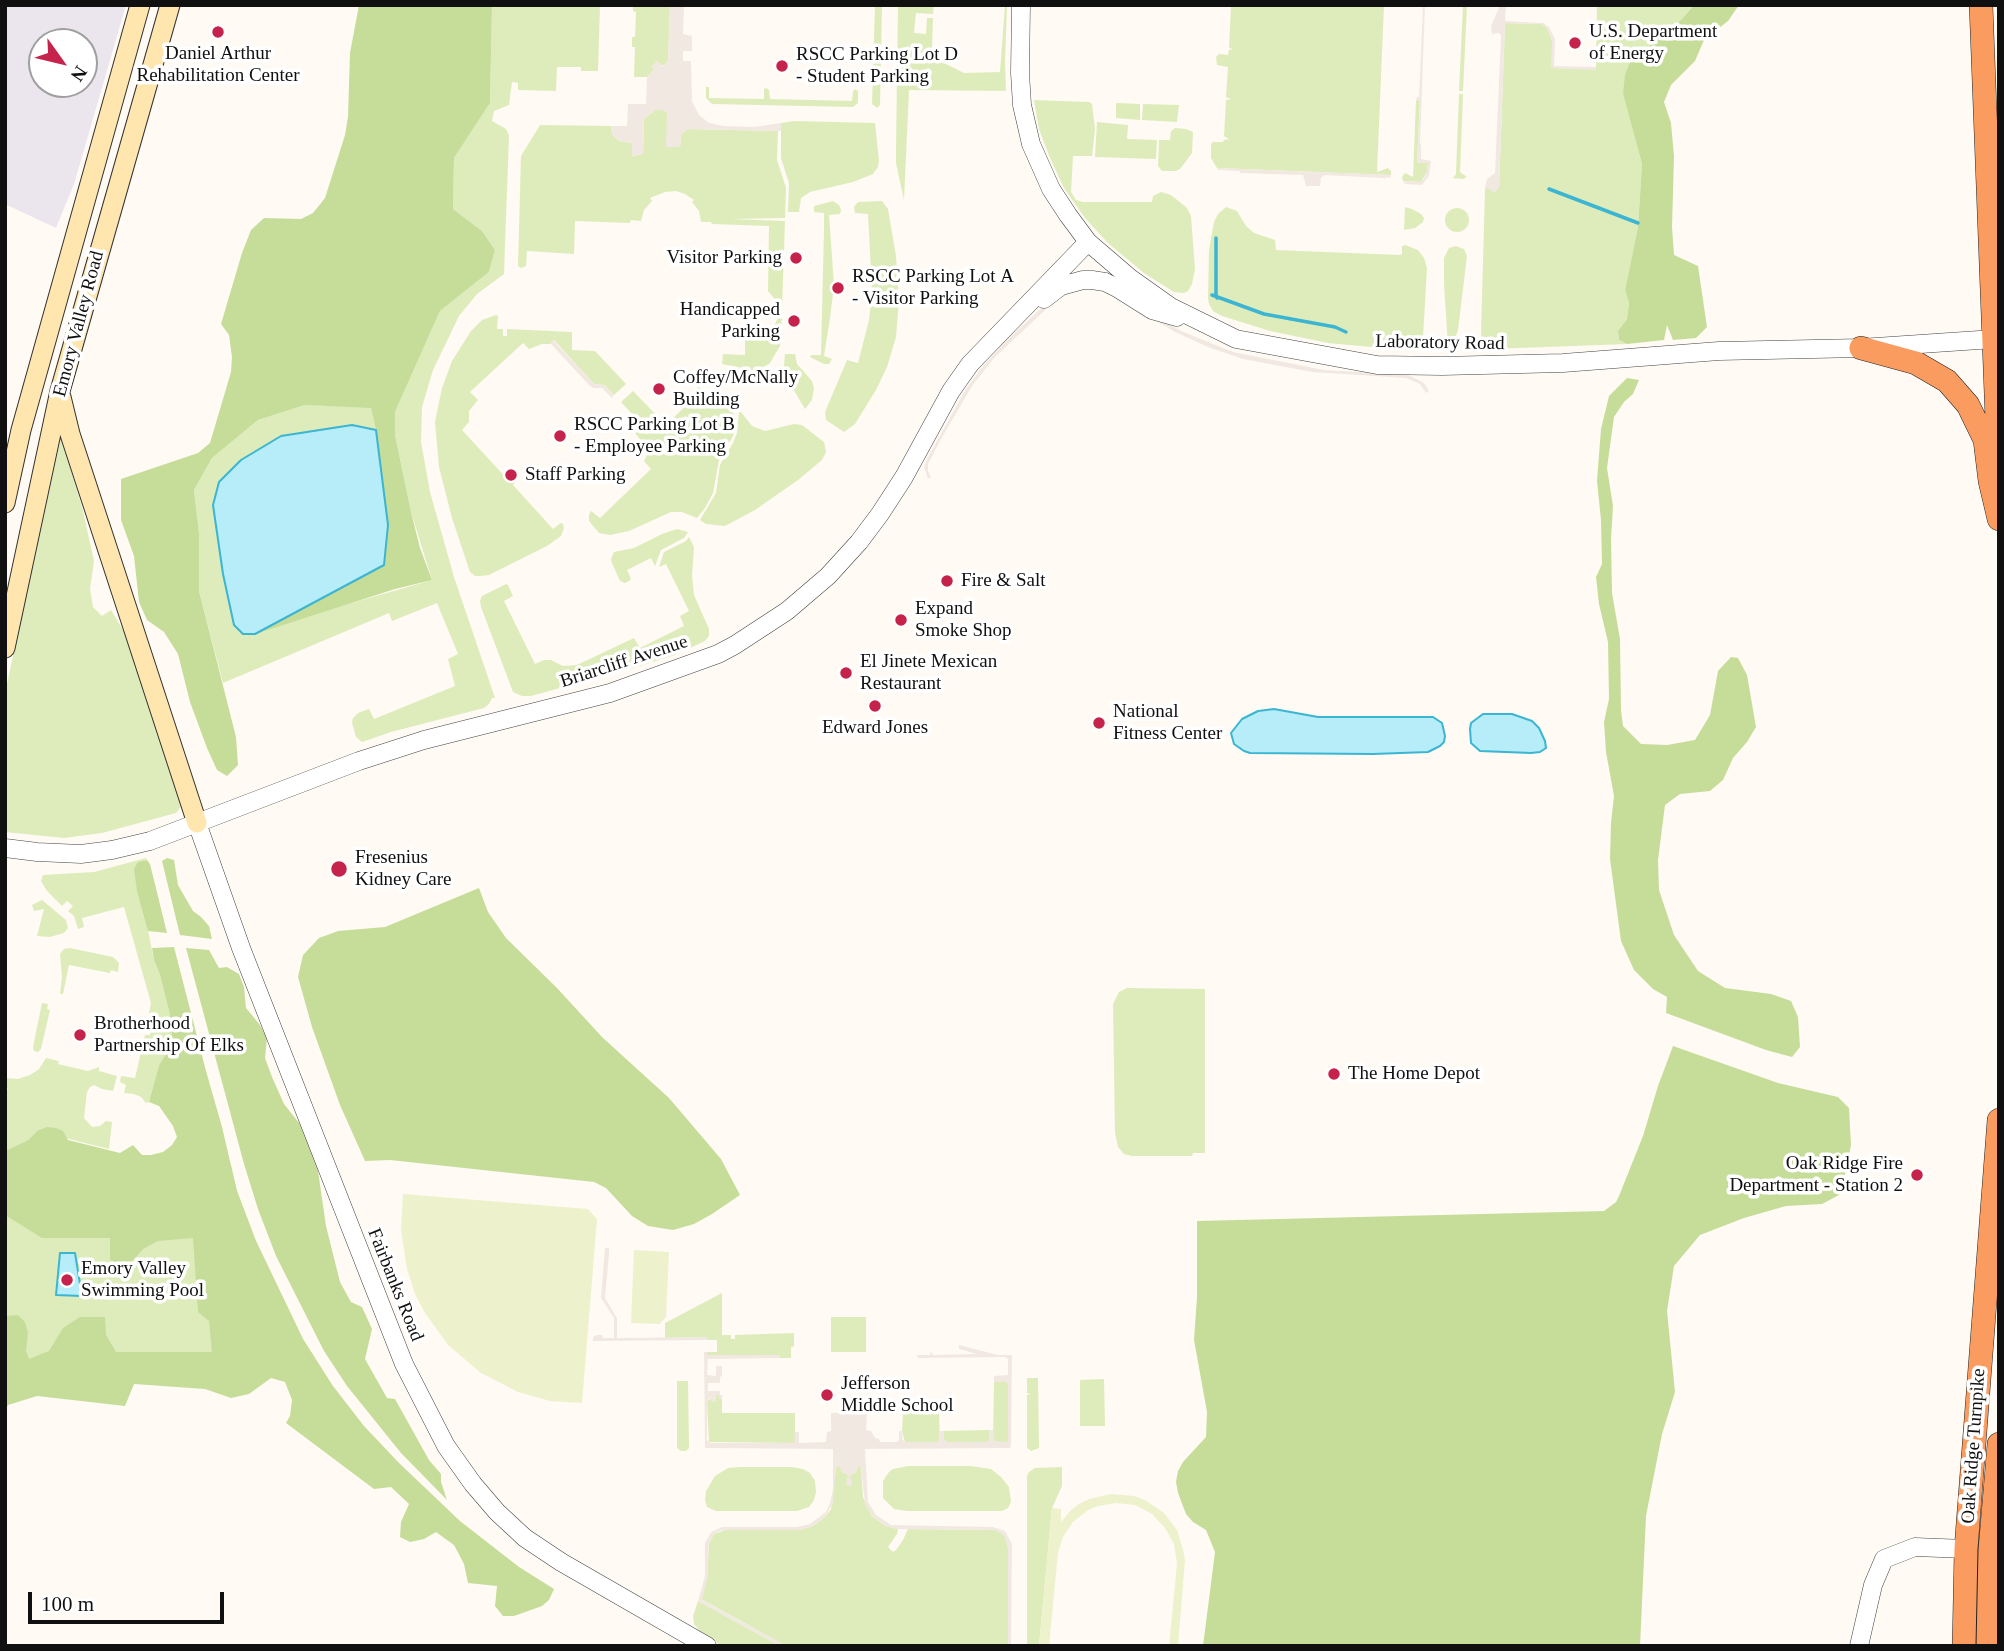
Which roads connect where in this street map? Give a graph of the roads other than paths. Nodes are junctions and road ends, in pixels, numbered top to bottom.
1 (140, 5) edge
2 (170, 5) edge
3 (1021, 5) edge
4 (1982, 5) edge
5 (1088, 242) junction
6 (1189, 317) junction
7 (1996, 339) edge
8 (1861, 348) junction
9 (983, 350) junction
10 (60, 391) junction
11 (1999, 472) edge
12 (5, 503) edge
13 (1999, 519) edge
14 (5, 648) edge
15 (197, 823) junction
16 (5, 848) edge
17 (1999, 1120) edge
18 (1999, 1444) edge
19 (1966, 1549) junction
20 (1995, 1550) edge
21 (707, 1646) edge
22 (1859, 1646) edge
23 (1964, 1646) edge
24 (1988, 1646) edge

1 - 12 main road, Emory Valley Road
2 - 10 main road, Emory Valley Road
3 - 5 street, Laboratory Road
4 - 7 highway
5 - 6 street, Laboratory Road
5 - 9 street, Briarcliff Avenue
6 - 8 street, Laboratory Road
6 - 9 street
7 - 8 street, Laboratory Road
7 - 11 highway
8 - 13 highway
9 - 15 street, Briarcliff Avenue
10 - 14 main road, Emory Valley Road
10 - 15 main road
15 - 16 street, Briarcliff Avenue
15 - 21 street, Fairbanks Road
17 - 19 highway, Oak Ridge Turnpike
18 - 20 highway, Oak Ridge Turnpike
19 - 20 highway
19 - 22 street
19 - 23 highway, Oak Ridge Turnpike
20 - 24 highway, Oak Ridge Turnpike

